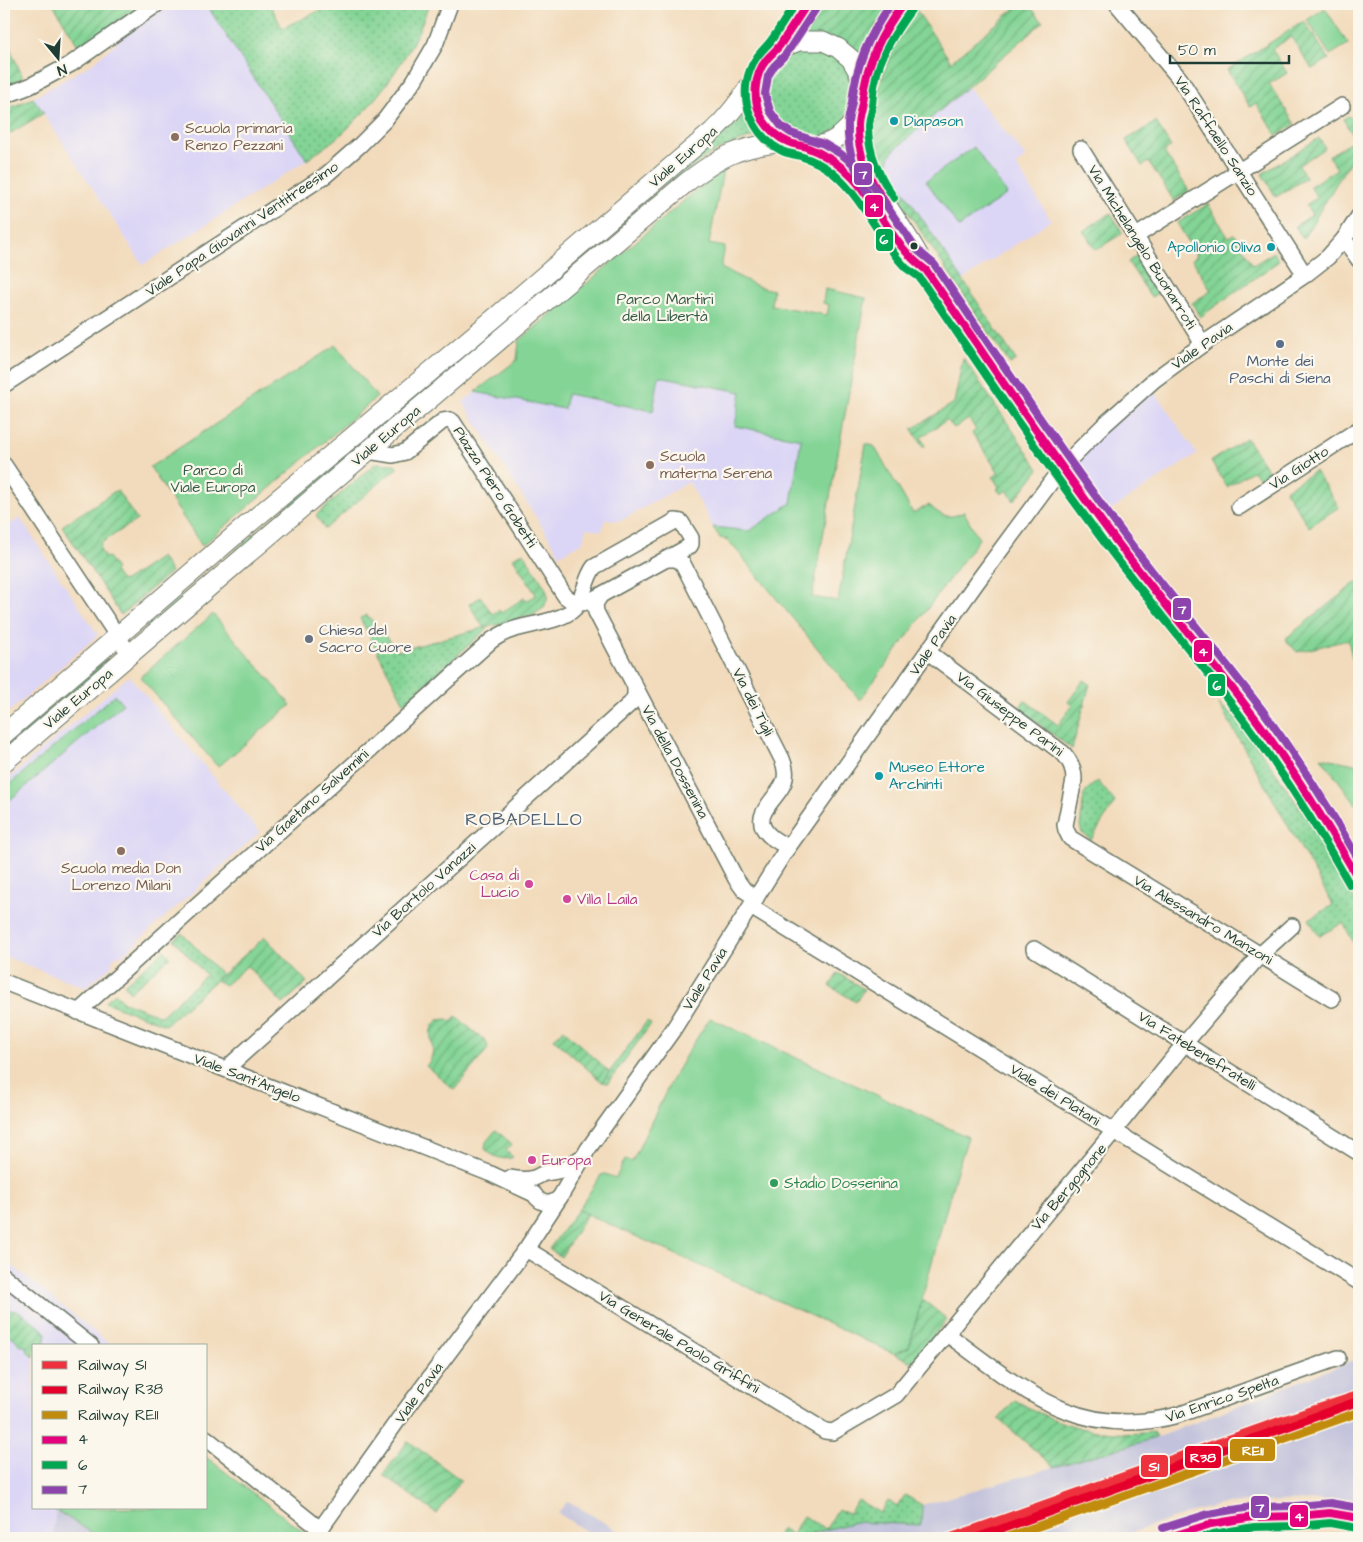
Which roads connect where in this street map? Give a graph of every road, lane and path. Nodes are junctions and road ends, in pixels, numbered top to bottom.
1 (157, 4) edge
2 (450, 4) edge
3 (807, 4) edge
4 (903, 4) edge
5 (1117, 4) edge
6 (776, 50) junction
7 (758, 75) junction
8 (862, 89) junction
9 (4, 96) edge
10 (1342, 106) dead end
11 (859, 114) junction
12 (794, 144) junction
13 (1081, 149) dead end
14 (1239, 171) junction
15 (1359, 216) edge
16 (1136, 236) junction
17 (1344, 239) junction
18 (1359, 260) edge
19 (926, 270) junction
20 (1305, 275) junction
21 (1203, 344) junction
22 (4, 385) edge
23 (1359, 428) edge
24 (368, 451) junction
25 (4, 465) edge
26 (1062, 467) junction
27 (1239, 507) dead end
28 (667, 559) junction
29 (600, 596) junction
30 (569, 607) junction
31 (600, 620) junction
32 (118, 636) junction
33 (928, 652) junction
34 (130, 655) junction
35 (635, 687) junction
36 (4, 734) edge
37 (4, 762) edge
38 (1075, 842) joint
39 (788, 848) junction
40 (1359, 880) edge
41 (753, 903) junction
42 (1292, 926) dead end
43 (1034, 949) dead end
44 (1260, 955) junction
45 (4, 982) edge
46 (1332, 998) dead end
47 (78, 1012) junction
48 (1185, 1044) junction
49 (226, 1069) junction
50 (1114, 1131) junction
51 (588, 1149) junction
52 (1359, 1153) edge
53 (491, 1174) junction
54 (544, 1175) junction
55 (562, 1195) junction
56 (537, 1198) junction
57 (542, 1224) junction
58 (526, 1248) junction
59 (4, 1276) edge
60 (1359, 1282) edge
61 (947, 1334) junction
62 (89, 1344) edge
63 (1338, 1358) dead end
64 (833, 1432) joint
65 (208, 1440) edge
66 (317, 1534) edge
67 (1359, 1536) edge
68 (1356, 1538) edge

1 - 9 street
2 - 22 street, Viale Papa Giovanni Ventitreesimo
3 - 6 street, Viale Europa
4 - 8 street
5 - 14 street, Via Raffaello Sanzio
6 - 7 street, Viale Europa
6 - 8 street
7 - 12 street, Viale Europa
7 - 32 street, Viale Europa
8 - 11 street
10 - 14 street
11 - 12 street, Viale Europa
11 - 19 street
12 - 19 street
12 - 24 street, Viale Europa
13 - 16 street, Via Michelangelo Buonarroti
14 - 16 street
14 - 20 street, Via Raffaello Sanzio
15 - 17 street, Viale Pavia
16 - 21 street, Via Michelangelo Buonarroti
17 - 18 street
17 - 20 street, Viale Pavia
19 - 26 street
20 - 21 street, Viale Pavia
21 - 26 street, Viale Pavia
23 - 27 street, Via Giotto
24 - 30 street, Piazza Piero Gobetti
24 - 34 street, Viale Europa
25 - 32 street
26 - 33 street, Viale Pavia
26 - 40 street
28 - 29 street
28 - 30 street
28 - 39 street, Via dei Tigli
29 - 30 street
29 - 31 street, Via della Dossenina
30 - 31 street
30 - 47 street, Via Gaetano Salvemini
31 - 35 street, Via della Dossenina
32 - 34 street
32 - 36 street, Viale Europa
33 - 38 street, Via Giuseppe Parini
33 - 39 street, Viale Pavia
34 - 37 street, Viale Europa
35 - 41 street, Via della Dossenina
35 - 49 street, Via Bortolo Vanazzi
38 - 44 street, Via Alessandro Manzoni
39 - 41 street, Viale Pavia
41 - 50 street, Viale dei Platani
41 - 51 street, Viale Pavia
42 - 44 street, Via Bergognone
43 - 48 street, Via Fatebenefratelli
44 - 46 street, Via Alessandro Manzoni
44 - 48 street, Via Bergognone
45 - 47 street, Viale Sant'Angelo
47 - 49 street, Viale Sant'Angelo
48 - 50 street, Via Bergognone
48 - 52 street, Via Fatebenefratelli
49 - 53 street, Viale Sant'Angelo
50 - 60 street, Viale dei Platani
50 - 61 street, Via Bergognone
51 - 54 street
51 - 55 street
53 - 54 street
53 - 56 street
54 - 55 street
54 - 56 street
55 - 56 street
55 - 57 street
56 - 57 street
57 - 58 street, Viale Pavia
58 - 64 street, Via Generale Paolo Griffini
58 - 66 street, Viale Pavia
59 - 62 street
61 - 63 street, Via Enrico Spelta
61 - 64 street, Via Bergognone
65 - 66 street
67 - 68 street

